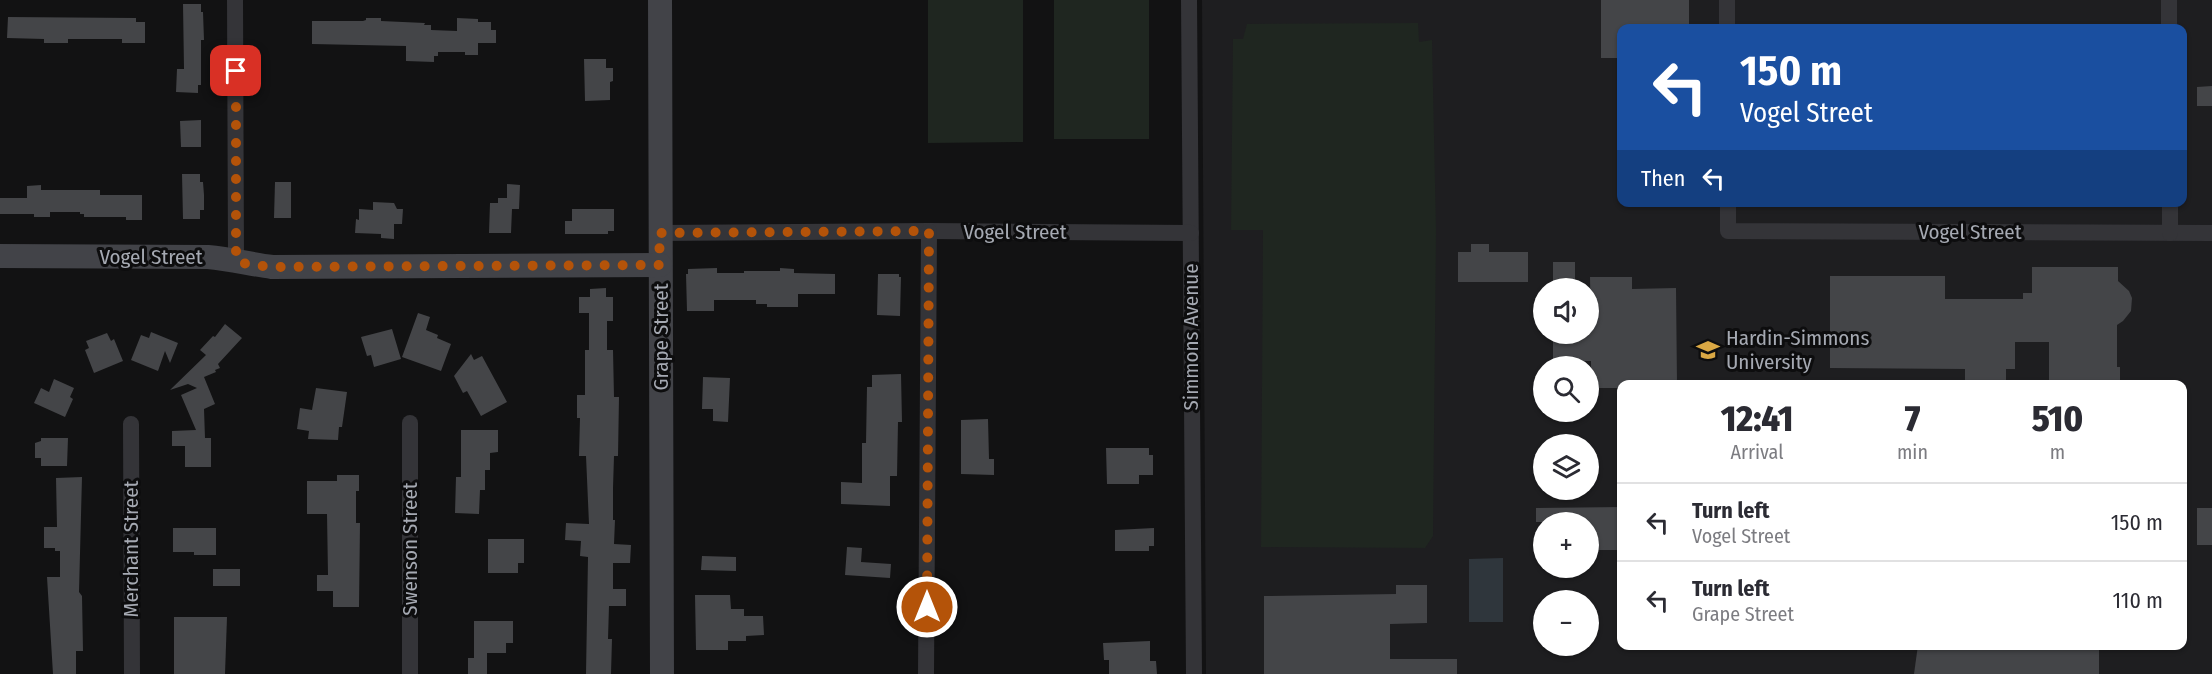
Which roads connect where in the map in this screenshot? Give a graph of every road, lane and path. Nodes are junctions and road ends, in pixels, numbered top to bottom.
1 (235, 0) edge
2 (660, 0) edge
3 (1190, 0) edge
4 (1727, 0) edge
5 (2169, 0) edge
6 (1727, 24) edge
7 (2169, 24) edge
8 (1728, 207) edge
9 (2170, 207) edge
10 (929, 231) junction
11 (659, 233) junction
12 (1191, 233) junction
13 (2170, 233) junction
14 (2212, 233) edge
15 (0, 256) edge
16 (236, 259) junction
17 (660, 265) junction
18 (410, 423) dead end
19 (131, 424) dead end
20 (132, 674) edge
21 (410, 674) edge
22 (662, 674) edge
23 (926, 674) edge
24 (1194, 674) edge

1 - 16 street
2 - 11 street, Grape Street
3 - 12 street, Simmons Avenue
4 - 6 street
5 - 7 street
8 - 13 street, Vogel Street
9 - 13 street
10 - 11 street, Vogel Street
10 - 12 street, Vogel Street
10 - 23 street
11 - 17 street, Grape Street
12 - 24 street, Simmons Avenue
13 - 14 street, Vogel Street
15 - 16 street, Vogel Street
16 - 17 street, Vogel Street
17 - 22 street, Grape Street
18 - 21 street, Swenson Street
19 - 20 street, Merchant Street

